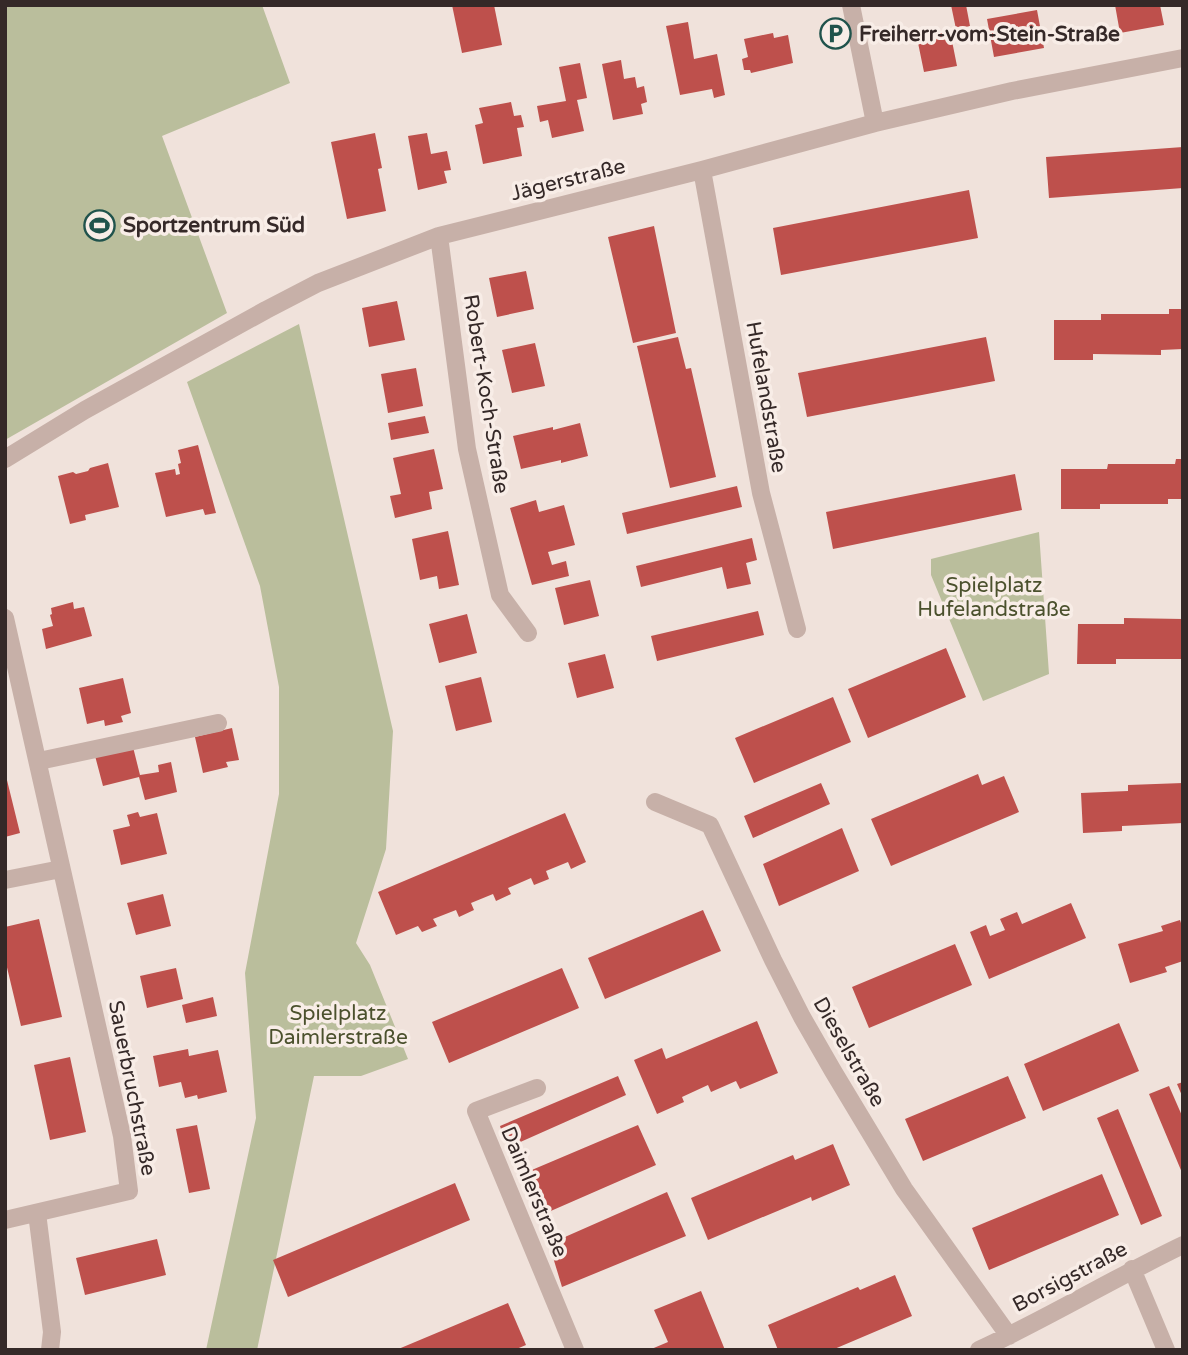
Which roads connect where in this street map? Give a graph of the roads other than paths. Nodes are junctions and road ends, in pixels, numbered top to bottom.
1 (851, 5) edge
2 (1183, 58) edge
3 (875, 123) junction
4 (702, 170) junction
5 (439, 236) junction
6 (5, 459) edge
7 (5, 618) edge
8 (797, 629) dead end
9 (528, 633) dead end
10 (218, 723) dead end
11 (39, 761) junction
12 (655, 802) dead end
13 (61, 869) junction
14 (5, 880) edge
15 (537, 1088) dead end
16 (37, 1213) junction
17 (5, 1220) edge
18 (1183, 1245) edge
19 (1132, 1269) junction
20 (1009, 1336) junction
21 (50, 1350) edge
22 (575, 1350) edge
23 (979, 1350) edge
24 (1166, 1350) edge

1 - 3 street
2 - 3 street, Jägerstraße
3 - 4 street, Jägerstraße
4 - 5 street, Jägerstraße
4 - 8 street, Hufelandstraße
5 - 6 street, Jägerstraße
5 - 9 street, Robert-Koch-Straße
7 - 11 street, Sauerbruchstraße
10 - 11 street
11 - 13 street, Sauerbruchstraße
12 - 20 street, Dieselstraße
13 - 14 street
13 - 16 street, Sauerbruchstraße
15 - 22 street, Daimlerstraße
16 - 17 street, Sauerbruchstraße
16 - 21 street
18 - 19 street, Borsigstraße
19 - 20 street, Borsigstraße
19 - 24 street
20 - 23 street, Borsigstraße

